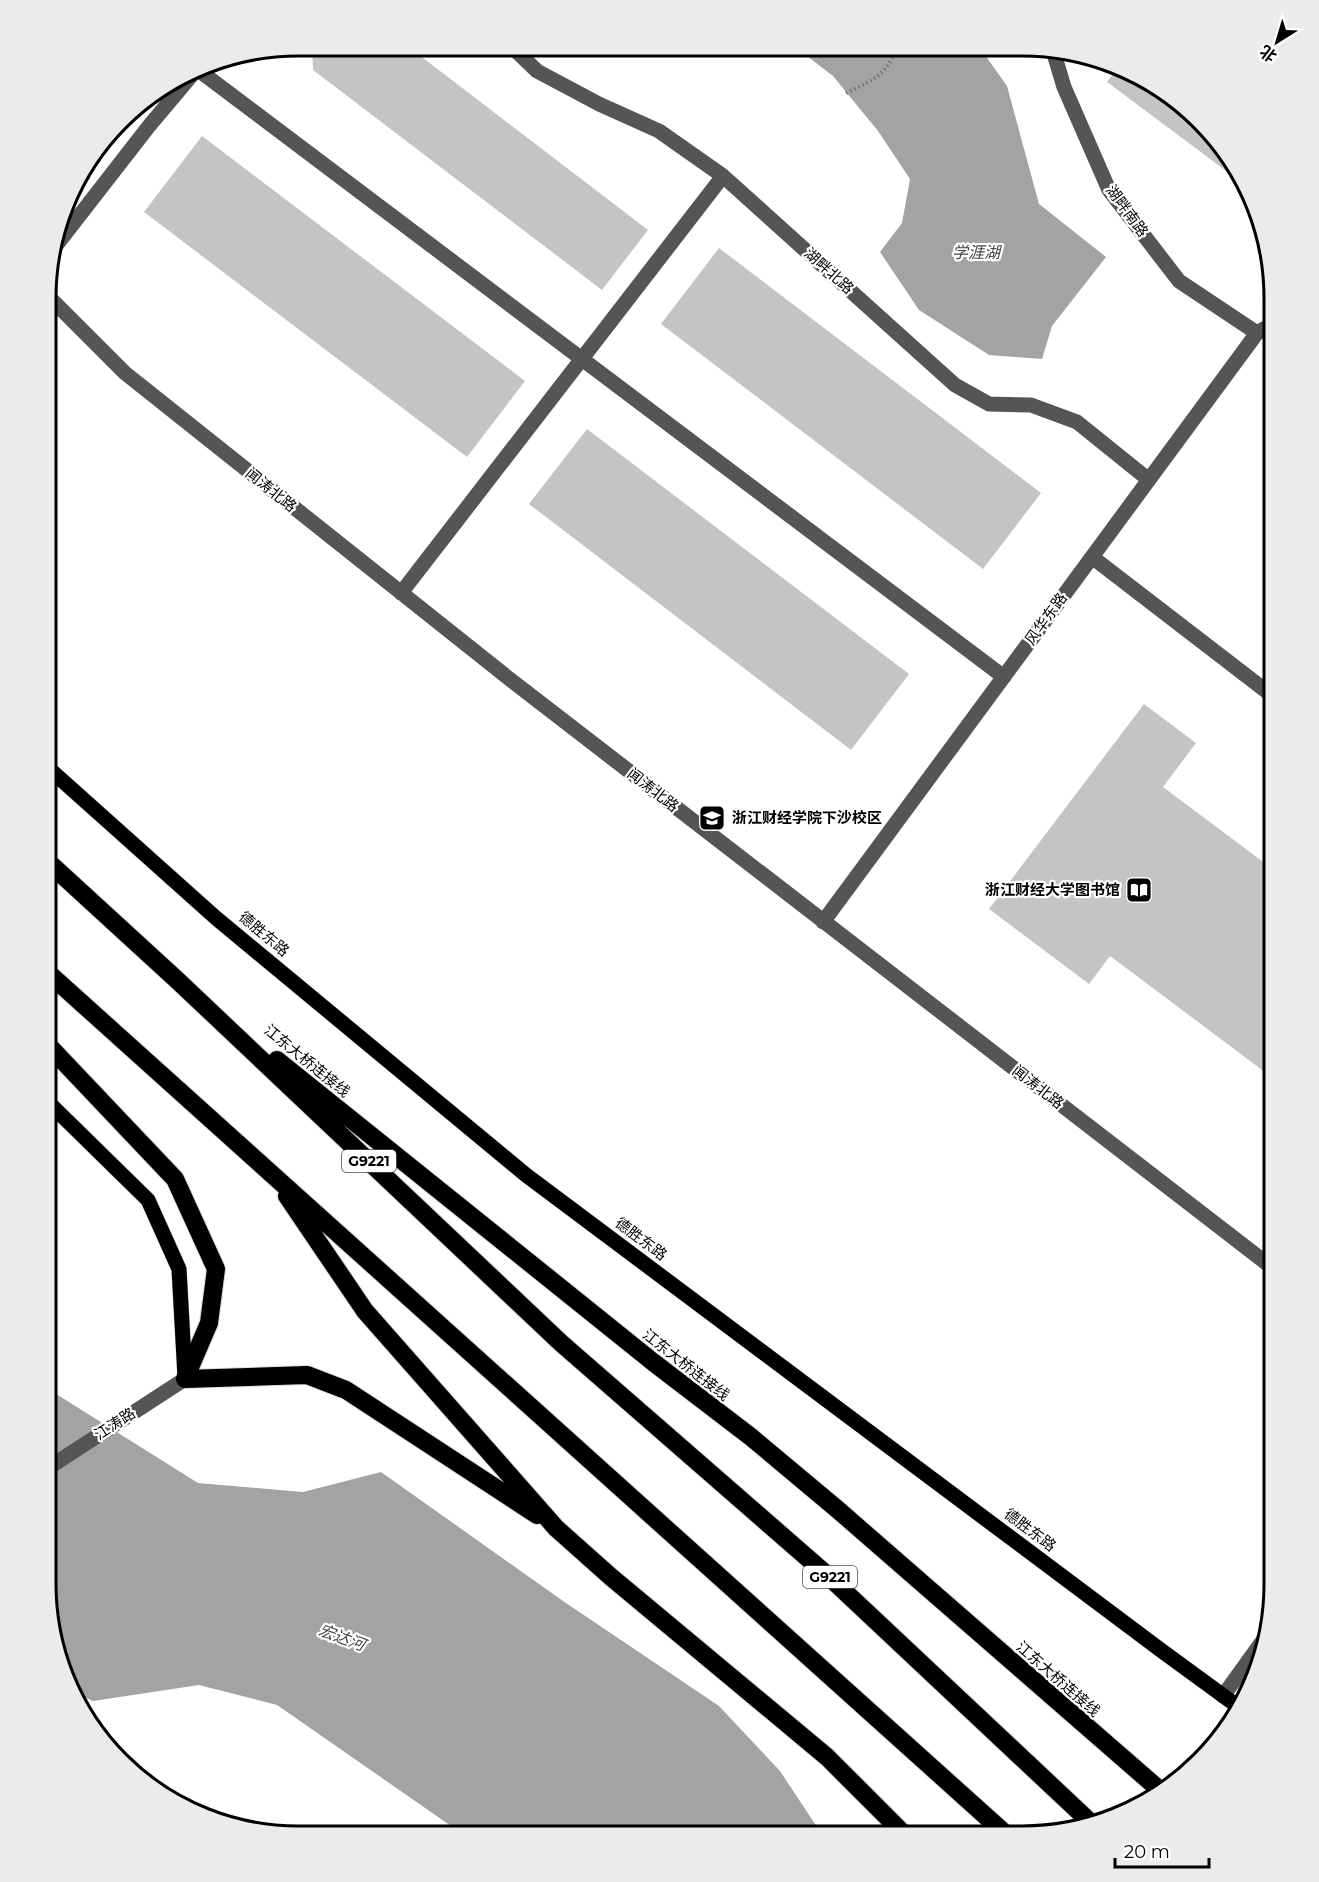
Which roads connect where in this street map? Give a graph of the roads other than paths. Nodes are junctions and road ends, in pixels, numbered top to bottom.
1 (521, 56) edge
2 (1055, 58) edge
3 (204, 74) edge
4 (186, 82) edge
5 (723, 176) junction
6 (64, 235) edge
7 (56, 304) edge
8 (1264, 329) edge
9 (1257, 333) junction
10 (582, 359) junction
11 (1149, 480) junction
12 (1092, 556) junction
13 (402, 593) junction
14 (1004, 677) junction
15 (1264, 689) edge
16 (56, 775) edge
17 (56, 869) edge
18 (823, 922) junction
19 (56, 980) edge
20 (177, 980) junction
21 (56, 1054) edge
22 (56, 1110) edge
23 (271, 1172) junction
24 (1264, 1261) edge
25 (185, 1379) junction
26 (56, 1463) edge
27 (556, 1528) junction
28 (1253, 1654) edge
29 (1223, 1696) junction
30 (1233, 1703) edge
31 (1155, 1786) edge
32 (1085, 1818) edge
33 (896, 1826) edge
34 (997, 1826) edge

1 - 5 street, 湖畔北路
2 - 9 street, 湖畔南路
3 - 10 street
4 - 6 street
5 - 10 street
5 - 11 street, 湖畔北路
7 - 13 street, 闻涛北路
8 - 9 street, 风华东路
9 - 11 street, 风华东路
10 - 13 street
10 - 14 street
11 - 12 street, 风华东路
12 - 14 street, 风华东路
12 - 15 street
13 - 18 street, 闻涛北路
14 - 18 street, 风华东路
16 - 29 main road, 德胜东路
17 - 20 highway, 江东大桥连接线 / G9221
18 - 24 street, 闻涛北路
19 - 23 highway
20 - 31 highway, 江东大桥连接线
20 - 32 highway, 江东大桥连接线 / G9221
21 - 25 highway
22 - 25 main road
23 - 27 highway
23 - 34 highway
25 - 26 street, 江涛路
25 - 27 highway
27 - 33 highway
28 - 29 street
29 - 30 main road, 德胜东路

